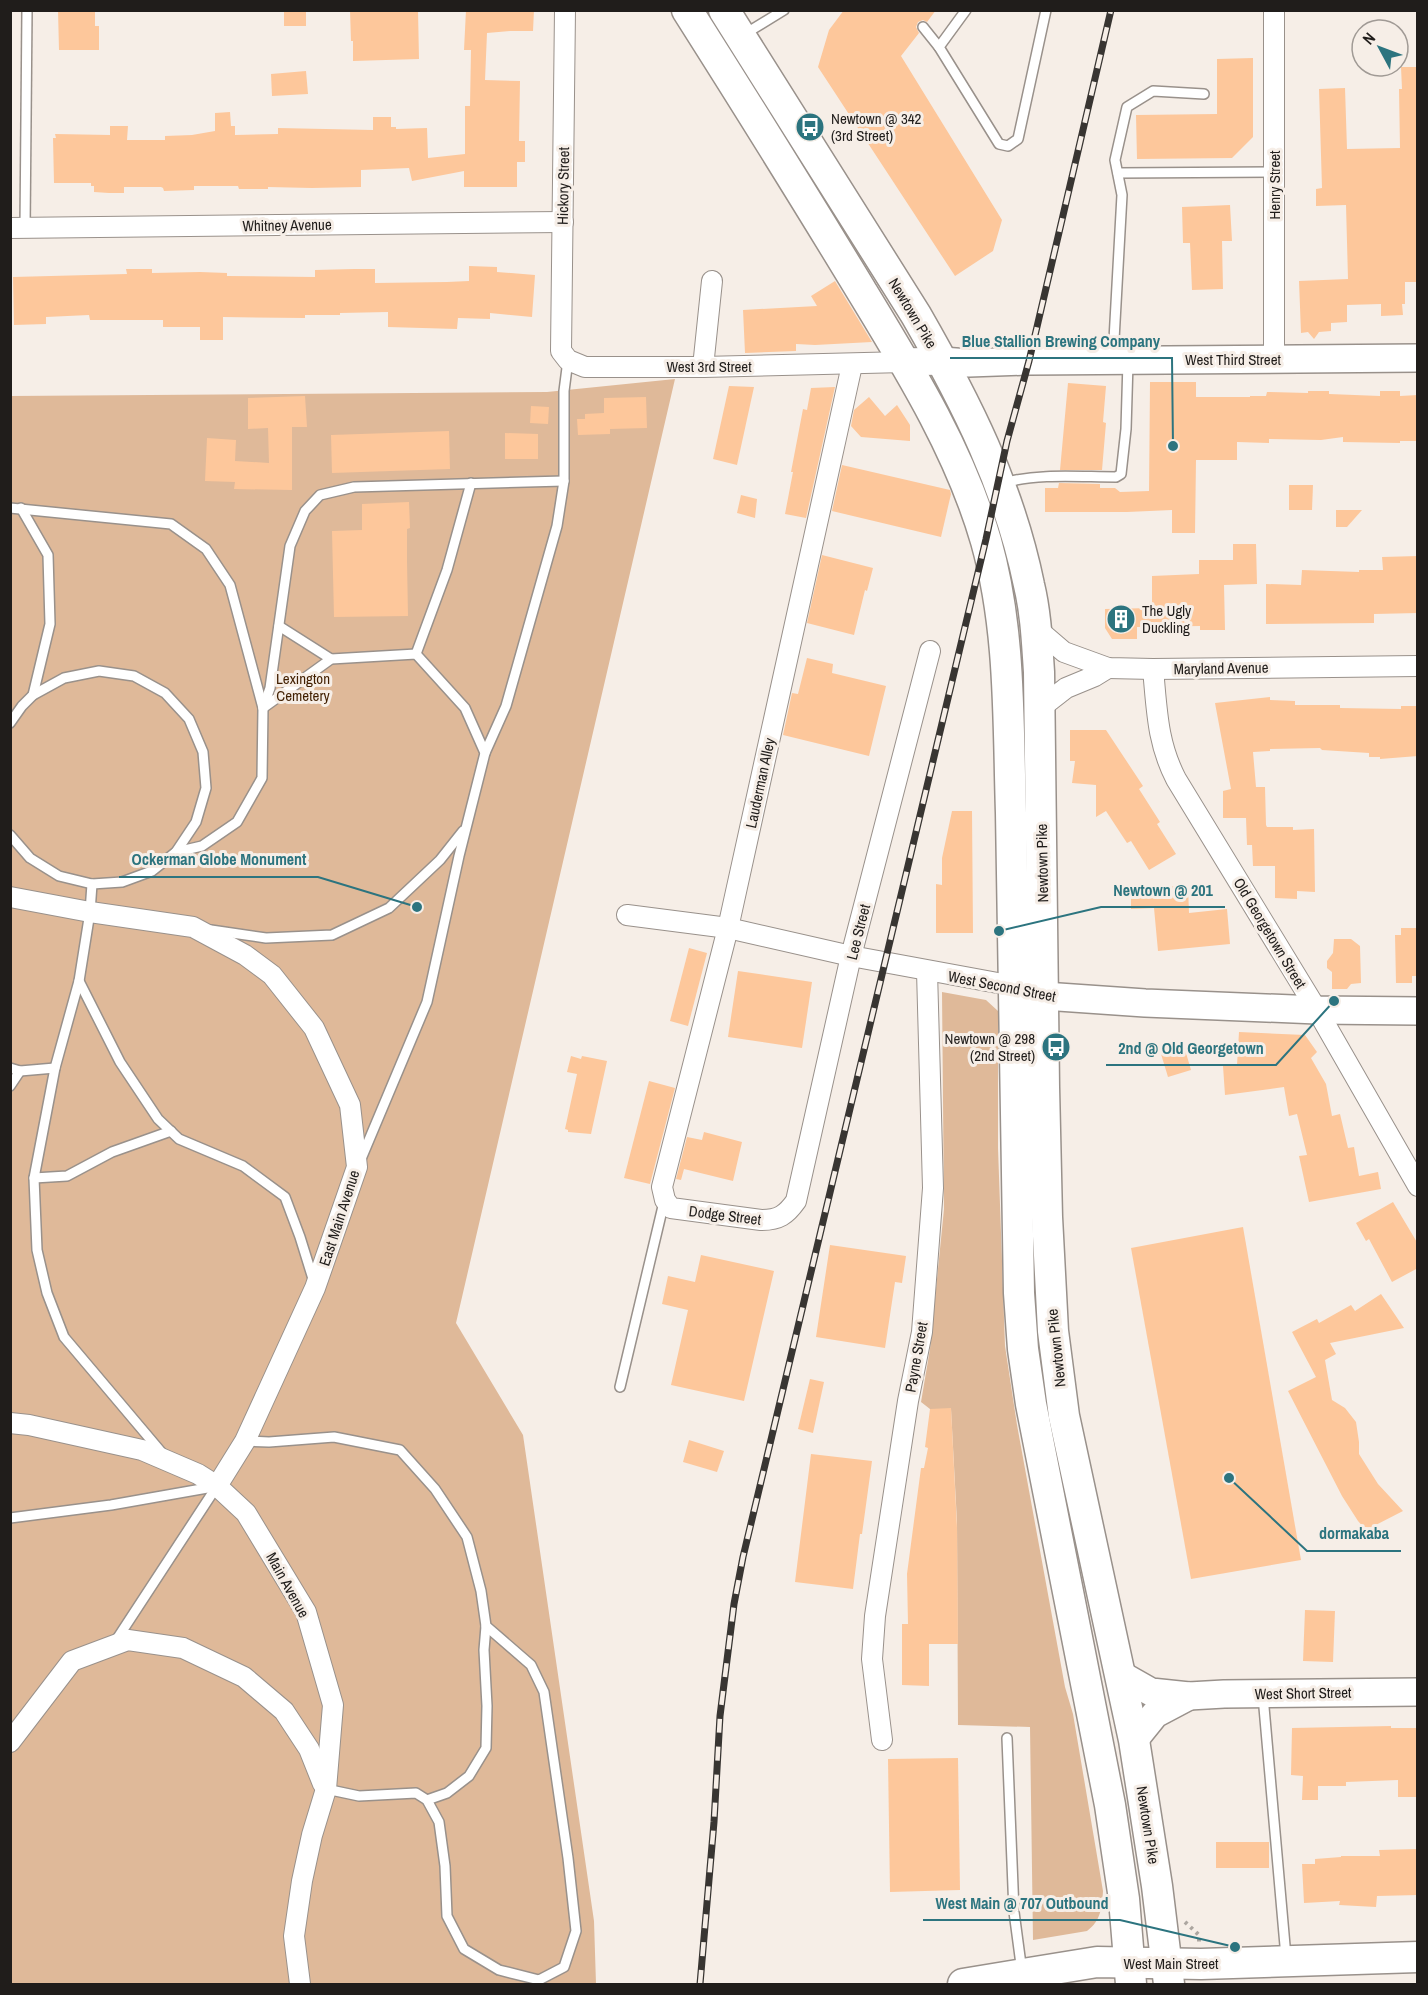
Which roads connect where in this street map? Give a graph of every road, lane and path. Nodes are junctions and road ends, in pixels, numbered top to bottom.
1 (27, 10) edge
2 (565, 10) edge
3 (687, 10) edge
4 (724, 10) edge
5 (784, 10) edge
6 (966, 10) edge
7 (1046, 10) edge
8 (1274, 10) edge
9 (923, 27) dead end
10 (741, 37) junction
11 (939, 47) junction
12 (1204, 94) dead end
13 (1274, 172) junction
14 (1118, 173) junction
15 (563, 222) junction
16 (18, 228) edge
17 (712, 281) dead end
18 (1418, 358) edge
19 (1274, 359) junction
20 (568, 360) junction
21 (1120, 360) junction
22 (942, 361) junction
23 (904, 362) junction
24 (852, 365) junction
25 (703, 367) junction
26 (564, 481) junction
27 (471, 483) junction
28 (1000, 484) junction
29 (10, 508) edge
30 (21, 508) junction
31 (279, 626) junction
32 (1036, 628) junction
33 (930, 651) dead end
34 (416, 654) junction
35 (331, 659) junction
36 (1418, 666) edge
37 (1108, 668) junction
38 (1153, 669) junction
39 (33, 696) junction
40 (10, 706) edge
41 (21, 706) junction
42 (263, 708) junction
43 (1039, 709) junction
44 (10, 723) edge
45 (485, 753) junction
46 (466, 828) junction
47 (10, 835) edge
48 (176, 852) junction
49 (92, 884) junction
50 (10, 897) edge
51 (90, 912) junction
52 (627, 915) dead end
53 (194, 927) junction
54 (728, 928) junction
55 (851, 956) junction
56 (927, 971) junction
57 (80, 981) junction
58 (1014, 986) junction
59 (1044, 996) junction
60 (1317, 1010) junction
61 (1418, 1011) edge
62 (55, 1068) junction
63 (15, 1069) edge
64 (10, 1086) edge
65 (171, 1131) junction
66 (357, 1167) junction
67 (34, 1178) junction
68 (1418, 1186) edge
69 (665, 1200) junction
70 (788, 1213) joint
71 (315, 1288) junction
72 (620, 1387) dead end
73 (10, 1423) edge
74 (245, 1441) junction
75 (168, 1461) junction
76 (217, 1486) junction
77 (10, 1518) edge
78 (486, 1626) junction
79 (113, 1646) junction
80 (1121, 1675) junction
81 (1418, 1692) edge
82 (1263, 1693) junction
83 (1190, 1696) junction
84 (1006, 1738) dead end
85 (882, 1740) dead end
86 (1134, 1740) junction
87 (10, 1742) edge
88 (326, 1789) junction
89 (427, 1800) junction
90 (1418, 1957) edge
91 (1286, 1961) junction
92 (1131, 1973) edge
93 (1023, 1974) junction
94 (1168, 1974) edge
95 (300, 1984) edge
96 (963, 1984) edge

1 - 16 lane
2 - 15 street, Hickory Street
3 - 23 main road, Newtown Pike
4 - 10 main road, Newtown Pike
5 - 10 lane
6 - 11 lane
7 - 11 lane
8 - 13 street, Henry Street
9 - 11 lane
10 - 22 main road, Newtown Pike
12 - 14 lane
13 - 14 lane
13 - 19 street, Henry Street
14 - 21 lane
15 - 16 street, Whitney Avenue
15 - 20 street, Hickory Street
17 - 25 street
18 - 19 main road, West Third Street
19 - 21 main road, West Third Street
20 - 25 street, West 3rd Street
20 - 26 lane
21 - 22 main road, West Third Street
21 - 28 lane
22 - 23 main road, West Third Street
22 - 28 main road, Newtown Pike
23 - 24 street
23 - 58 main road, Newtown Pike
24 - 25 street, West 3rd Street
24 - 54 street, Lauderman Alley
26 - 27 lane
26 - 45 lane
27 - 31 lane
27 - 34 lane
28 - 32 main road, Newtown Pike
29 - 30 lane
30 - 39 lane
30 - 42 lane
31 - 35 lane
31 - 42 lane
32 - 37 street, Maryland Avenue
32 - 43 main road, Newtown Pike
33 - 55 street, Lee Street
34 - 35 lane
34 - 45 lane
35 - 42 lane
36 - 38 street, Maryland Avenue
37 - 38 street, Maryland Avenue
37 - 43 street
38 - 60 street, Old Georgetown Street
39 - 41 lane
39 - 48 lane
40 - 41 lane
41 - 44 lane
42 - 48 lane
43 - 59 main road, Newtown Pike
45 - 46 lane
46 - 53 lane
46 - 66 lane
47 - 49 lane
48 - 49 lane
49 - 51 lane
50 - 51 street, East Main Avenue
51 - 53 street, East Main Avenue
51 - 57 lane
52 - 54 street, West Second Street
53 - 66 street, East Main Avenue
54 - 55 street, West Second Street
54 - 69 street, Lauderman Alley
55 - 56 street, West Second Street
55 - 70 street, Lee Street
56 - 58 street, West Second Street
56 - 85 street, Payne Street
57 - 62 lane
57 - 65 lane
58 - 59 main road, West Second Street
58 - 92 main road, Newtown Pike
59 - 60 main road, West Second Street
59 - 80 main road, Newtown Pike
60 - 61 main road, West Second Street
60 - 68 street, Old Georgetown Street
62 - 63 lane
62 - 67 lane
63 - 64 lane
65 - 67 lane
65 - 71 lane
66 - 71 street, East Main Avenue
67 - 75 lane
69 - 70 street, Dodge Street
69 - 72 lane
71 - 74 street, East Main Avenue
73 - 75 street, Main Avenue
74 - 76 street, East Main Avenue
74 - 78 lane
75 - 76 street, Main Avenue
76 - 77 lane
76 - 79 lane
76 - 88 street, Main Avenue
78 - 89 lane
78 - 89 lane
79 - 87 street
79 - 88 street
80 - 83 main road, West Short Street
80 - 86 main road, Newtown Pike
81 - 82 main road, West Short Street
82 - 83 main road, West Short Street
82 - 91 lane
83 - 86 main road, West Short Street
84 - 93 lane
86 - 94 main road, Newtown Pike
88 - 89 lane
88 - 95 street, Main Avenue
90 - 91 main road, West Main Street
91 - 94 main road, West Main Street
92 - 93 main road, West Main Street
92 - 94 main road, West Main Street
93 - 96 main road, West Main Street

